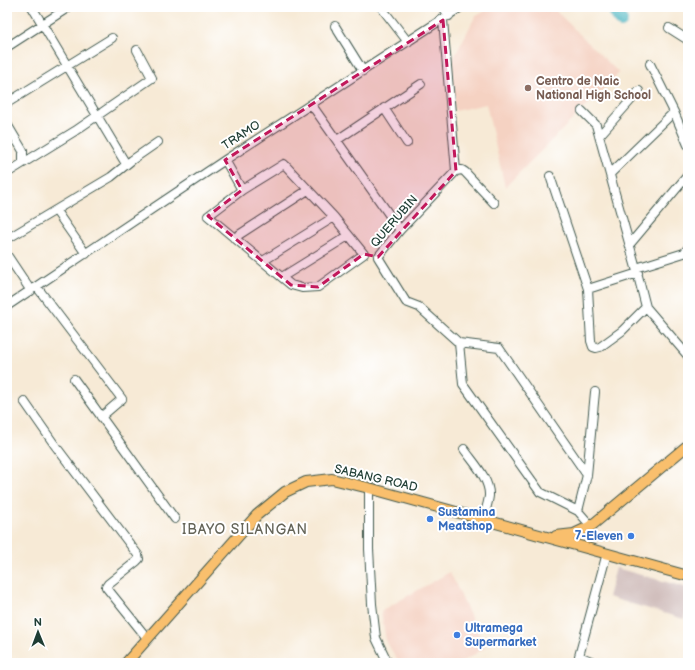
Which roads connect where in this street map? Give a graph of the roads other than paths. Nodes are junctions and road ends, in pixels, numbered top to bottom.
1 (32, 7) edge
2 (69, 7) edge
3 (381, 7) edge
4 (444, 7) edge
5 (461, 7) edge
6 (446, 18) junction
7 (42, 24) junction
8 (335, 26) dead end
9 (669, 28) dead end
10 (112, 38) dead end
11 (688, 40) edge
12 (408, 42) junction
13 (7, 47) edge
14 (137, 50) dead end
15 (650, 64) dead end
16 (67, 66) junction
17 (363, 71) junction
18 (421, 84) dead end
19 (639, 91) dead end
20 (7, 103) edge
21 (311, 104) junction
22 (384, 108) junction
23 (582, 111) dead end
24 (674, 112) junction
25 (97, 115) junction
26 (7, 124) edge
27 (599, 136) junction
28 (337, 140) junction
29 (158, 142) dead end
30 (407, 143) dead end
31 (688, 144) edge
32 (225, 160) junction
33 (23, 163) junction
34 (126, 164) junction
35 (456, 171) junction
36 (7, 173) edge
37 (610, 174) junction
38 (688, 175) edge
39 (550, 176) dead end
40 (242, 190) junction
41 (308, 190) junction
42 (494, 203) dead end
43 (56, 211) junction
44 (334, 217) junction
45 (400, 230) junction
46 (348, 236) junction
47 (234, 238) junction
48 (7, 239) edge
49 (630, 244) junction
50 (688, 248) edge
51 (86, 254) junction
52 (364, 254) junction
53 (7, 255) edge
54 (378, 256) junction
55 (263, 261) junction
56 (637, 270) junction
57 (282, 277) junction
58 (34, 289) junction
59 (588, 289) junction
60 (7, 306) edge
61 (646, 307) junction
62 (459, 343) junction
63 (686, 350) edge
64 (74, 379) dead end
65 (594, 392) dead end
66 (24, 401) dead end
67 (101, 417) junction
68 (688, 445) edge
69 (464, 450) dead end
70 (587, 475) junction
71 (369, 488) junction
72 (578, 511) junction
73 (175, 519) dead end
74 (483, 520) junction
75 (591, 526) junction
76 (544, 536) junction
77 (607, 553) junction
78 (688, 576) edge
79 (147, 638) junction
80 (126, 663) edge
81 (388, 663) edge
82 (596, 663) edge

1 - 7 street
2 - 7 street
3 - 12 street
4 - 6 street
5 - 6 street, TRAMO
6 - 12 street, TRAMO
6 - 35 street
7 - 13 street
7 - 16 street
8 - 17 street
9 - 11 street
10 - 16 street
12 - 17 street, TRAMO
14 - 25 street
15 - 24 street
16 - 20 street
16 - 25 street
17 - 21 street, TRAMO
18 - 22 street
19 - 27 street
21 - 28 street
21 - 32 street, TRAMO
22 - 28 street
22 - 30 street
23 - 27 street
24 - 31 street
24 - 37 street
25 - 33 street
25 - 34 street
26 - 33 street
27 - 37 street
28 - 45 street
29 - 34 street
32 - 40 street
32 - 51 street, TRAMO
33 - 36 street
34 - 43 street
35 - 42 street
35 - 45 street, QUERUBIN
37 - 49 street
38 - 49 street
39 - 59 street
40 - 41 street
40 - 47 street
41 - 44 street
41 - 47 street
43 - 48 street
43 - 51 street
44 - 46 street
44 - 55 street
45 - 54 street, QUERUBIN
46 - 52 street
46 - 57 street
47 - 55 street
49 - 56 street
50 - 56 street
51 - 58 street, TRAMO
52 - 54 street
52 - 57 street
53 - 58 street
54 - 62 street, QUERUBIN
55 - 57 street
56 - 59 street
56 - 61 street
58 - 60 street, TRAMO
58 - 67 street
59 - 61 street
61 - 63 street
62 - 70 street
62 - 72 street
64 - 67 street
65 - 70 street
66 - 79 street
67 - 73 street
68 - 75 main road
69 - 74 street
70 - 72 street
71 - 74 main road, SABANG ROAD
71 - 79 main road, SABANG ROAD
71 - 81 street
72 - 75 street
74 - 76 main road, SABANG ROAD
75 - 76 main road
76 - 77 main road, SABANG ROAD
77 - 78 main road, SABANG ROAD
77 - 82 street
79 - 80 main road, SABANG ROAD

